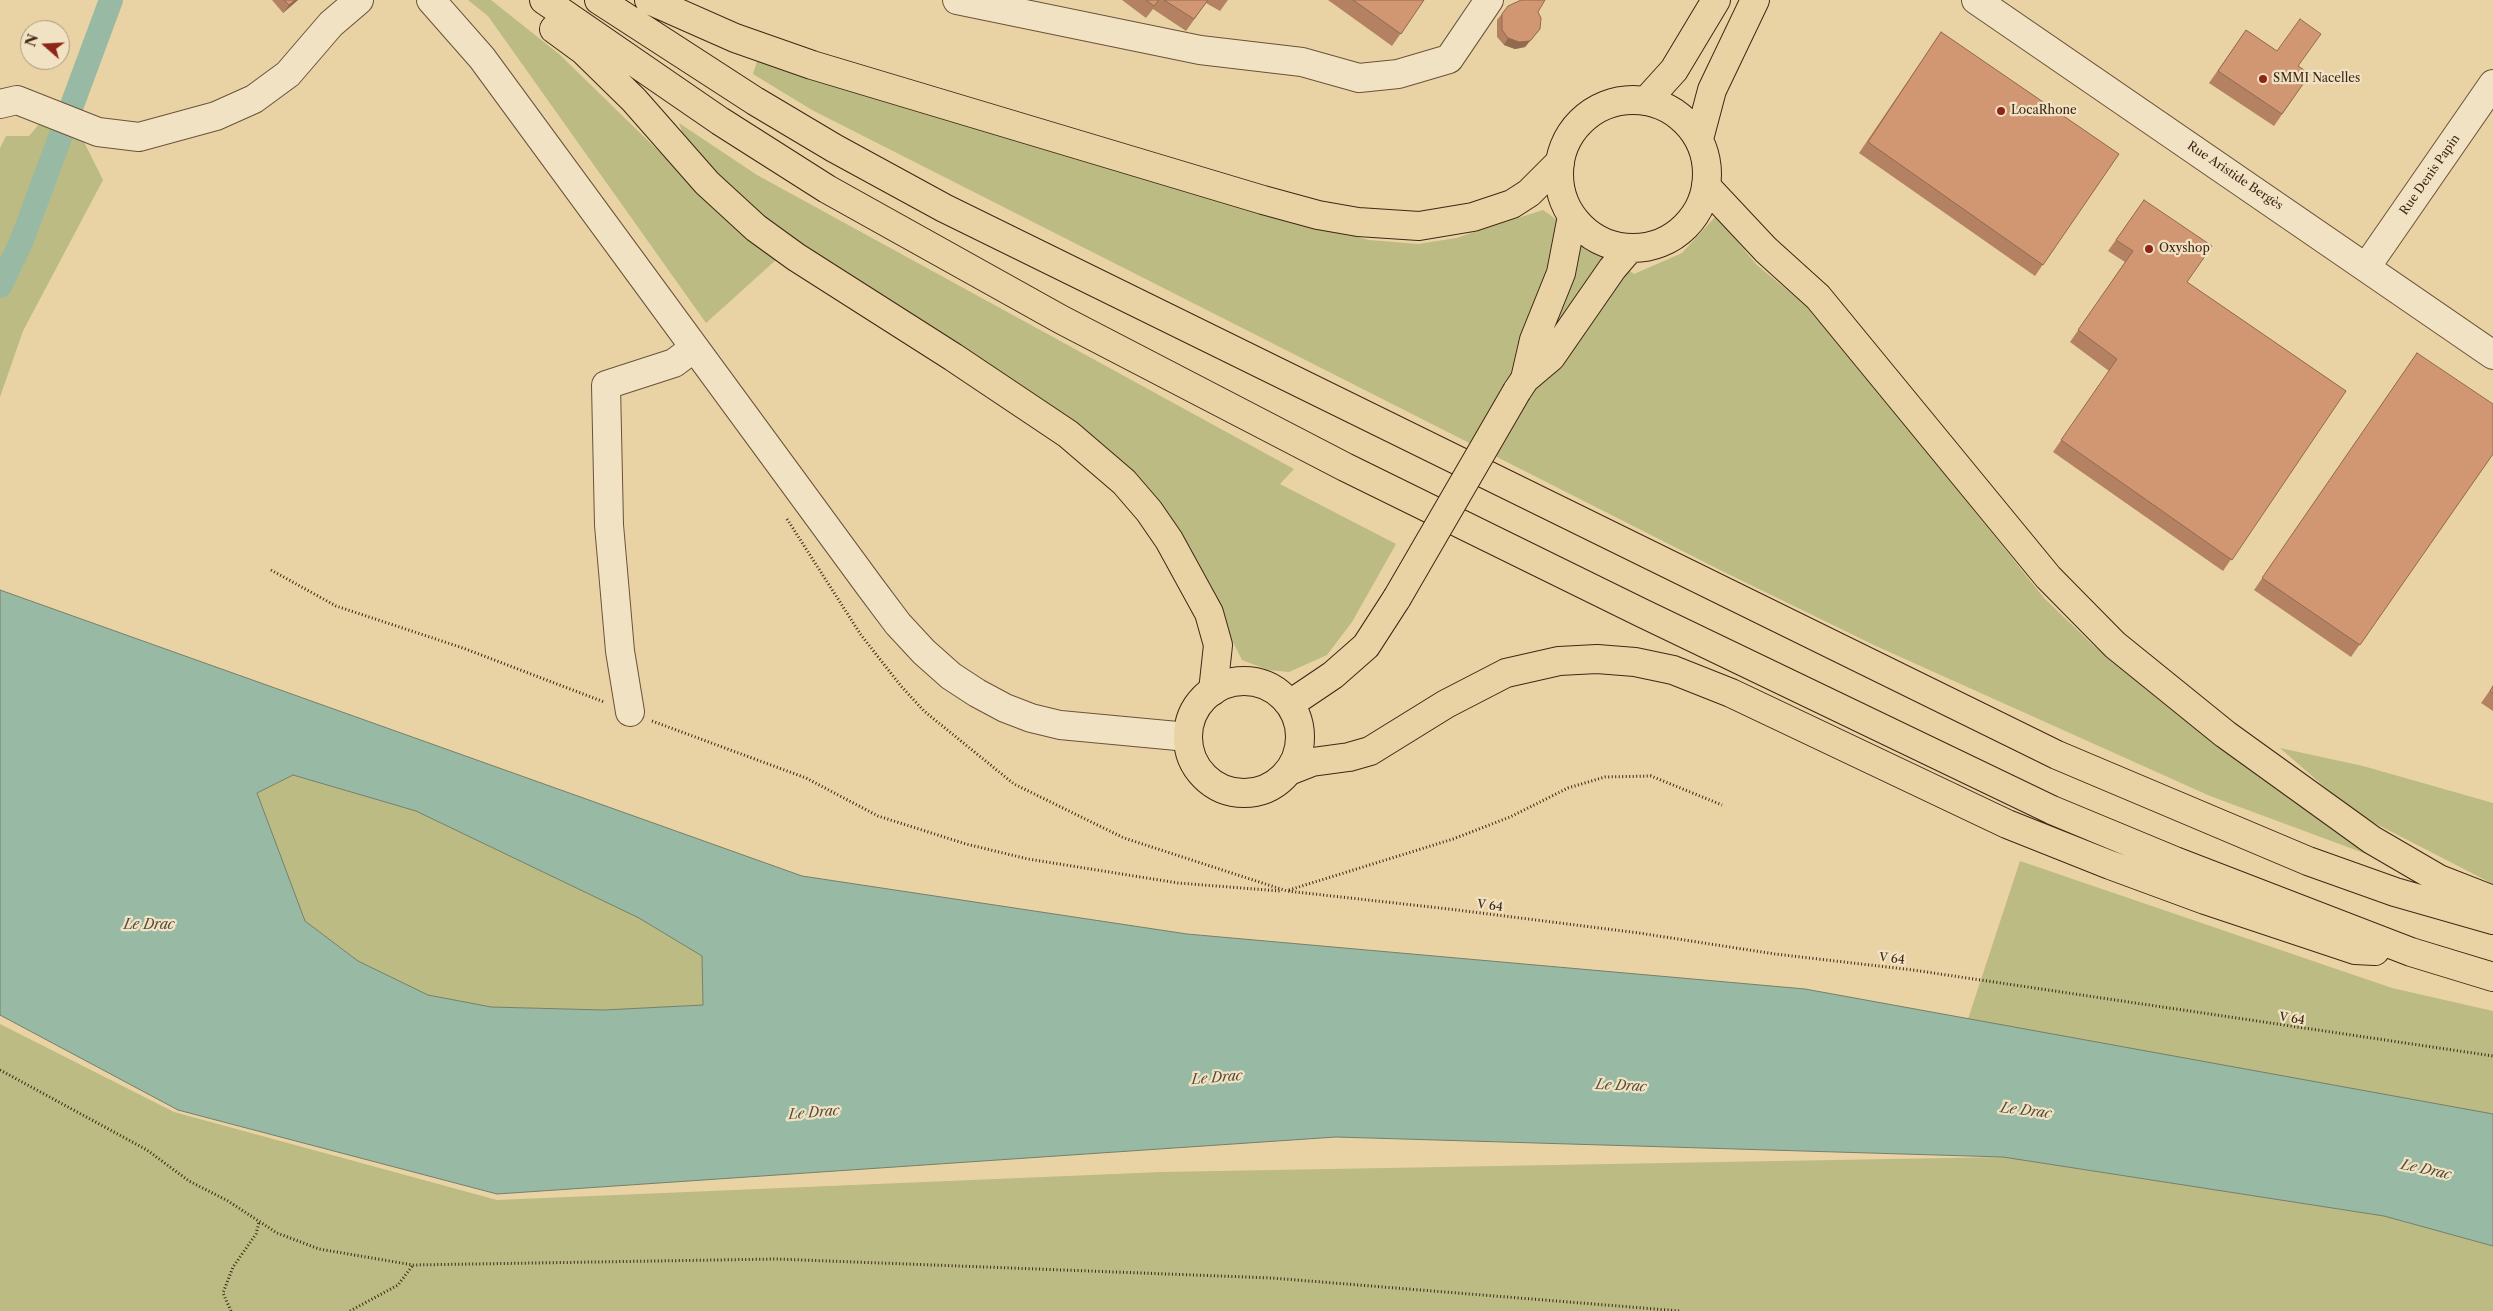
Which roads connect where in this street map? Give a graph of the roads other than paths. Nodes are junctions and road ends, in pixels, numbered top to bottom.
1 (359, 0) edge
2 (431, 0) edge
3 (533, 0) edge
4 (544, 0) edge
5 (599, 0) edge
6 (649, 0) edge
7 (957, 0) edge
8 (1489, 0) edge
9 (1755, 0) edge
10 (1772, 0) edge
11 (1976, 0) edge
12 (1715, 2) edge
13 (1722, 68) junction
14 (2493, 84) edge
15 (1646, 100) junction
16 (9, 102) edge
17 (1698, 139) junction
18 (1560, 162) junction
19 (1706, 186) junction
20 (1572, 216) junction
21 (1630, 248) junction
22 (2367, 266) junction
23 (694, 348) junction
24 (2493, 354) edge
25 (1521, 384) junction
26 (1213, 691) junction
27 (1290, 704) junction
28 (630, 712) road end
29 (1188, 737) junction
30 (1289, 771) junction
31 (2493, 900) edge
32 (2493, 920) edge
33 (2411, 952) junction
34 (2493, 976) edge

1 - 16 street
2 - 23 street
3 - 26 main road
4 - 33 main road
5 - 32 main road
6 - 18 main road
7 - 8 street
9 - 13 main road
10 - 13 main road
11 - 22 street, Rue Aristide Bergès
12 - 15 main road
13 - 17 main road
14 - 22 street, Rue Denis Papin
15 - 17 main road
15 - 18 main road
17 - 19 main road
18 - 20 main road
19 - 21 main road
19 - 31 main road
20 - 21 main road
20 - 25 main road
21 - 25 main road
22 - 24 street, Rue Aristide Bergès
23 - 28 street
23 - 29 street
25 - 27 main road, bridge
26 - 27 main road
26 - 29 main road
27 - 30 main road
29 - 30 main road
30 - 33 main road
33 - 34 main road

